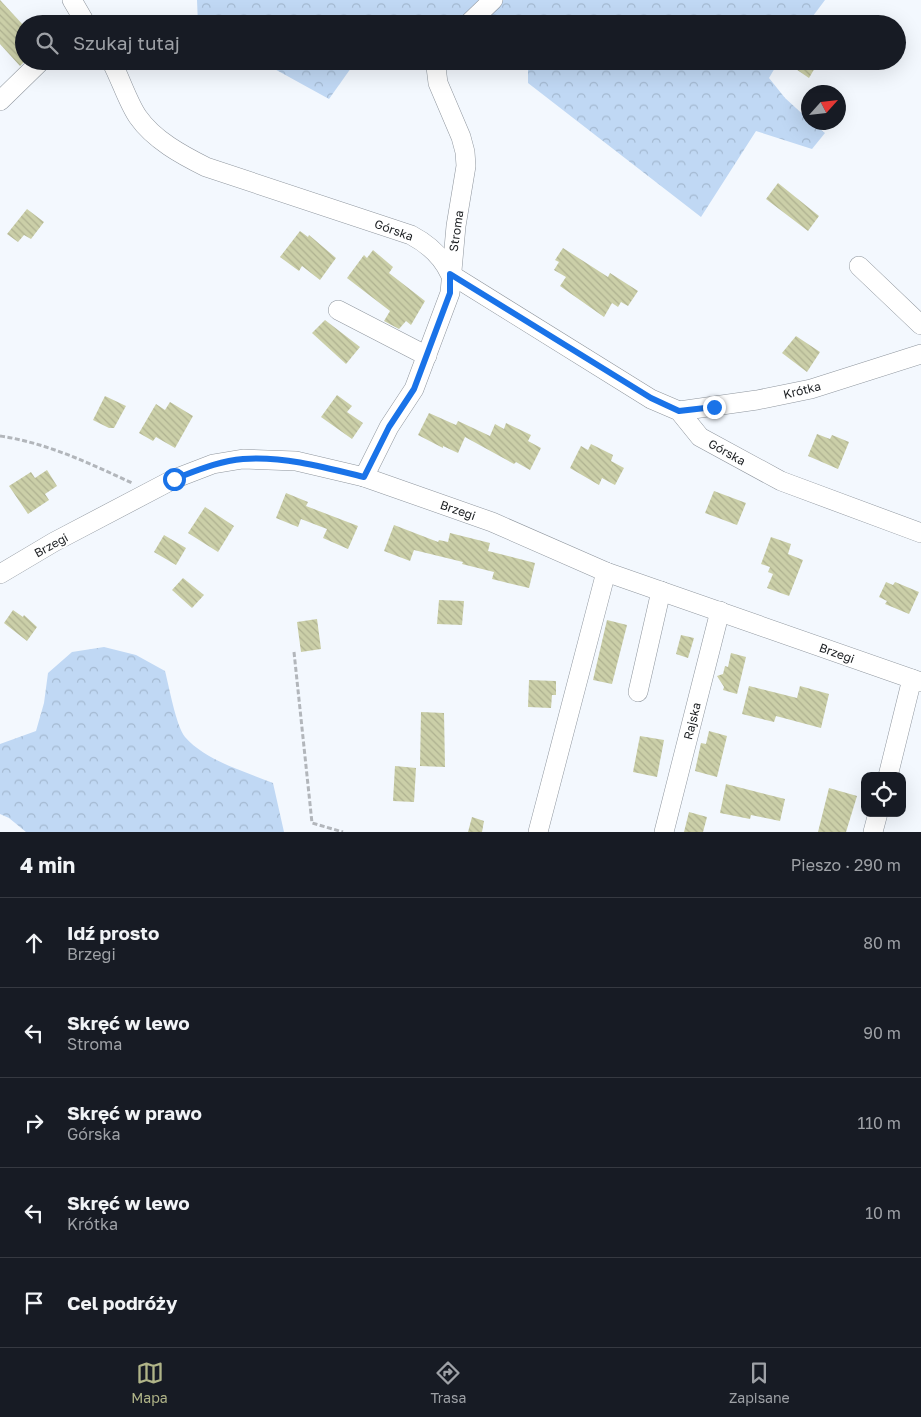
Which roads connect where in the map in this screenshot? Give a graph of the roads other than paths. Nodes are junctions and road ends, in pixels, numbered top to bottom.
1 (72, 0) edge
2 (493, 0) edge
3 (80, 15) edge
4 (477, 15) edge
5 (32, 70) edge
6 (115, 70) edge
7 (436, 70) edge
8 (0, 101) edge
9 (859, 266) dead end
10 (450, 274) junction
11 (338, 310) dead end
12 (921, 325) edge
13 (921, 354) edge
14 (427, 356) junction
15 (679, 411) junction
16 (364, 477) junction
17 (921, 533) edge
18 (606, 572) junction
19 (0, 574) edge
20 (661, 591) junction
21 (720, 611) junction
22 (916, 681) edge
23 (638, 692) dead end
24 (889, 772) edge
25 (877, 817) edge
26 (538, 832) edge
27 (664, 832) edge
28 (873, 832) edge

1 - 3 street
2 - 4 street
5 - 8 street
6 - 10 street, Górska
7 - 10 street, Stroma
9 - 12 street
10 - 14 street, Stroma
10 - 15 street, Górska
11 - 14 street
13 - 15 street, Krótka
14 - 16 street, Stroma
15 - 17 street, Górska
16 - 18 street, Brzegi
16 - 19 street, Brzegi
18 - 20 street, Brzegi
18 - 26 street
20 - 21 street, Brzegi
20 - 23 street
21 - 22 street, Brzegi
21 - 27 street, Rajska
22 - 24 street
25 - 28 street

